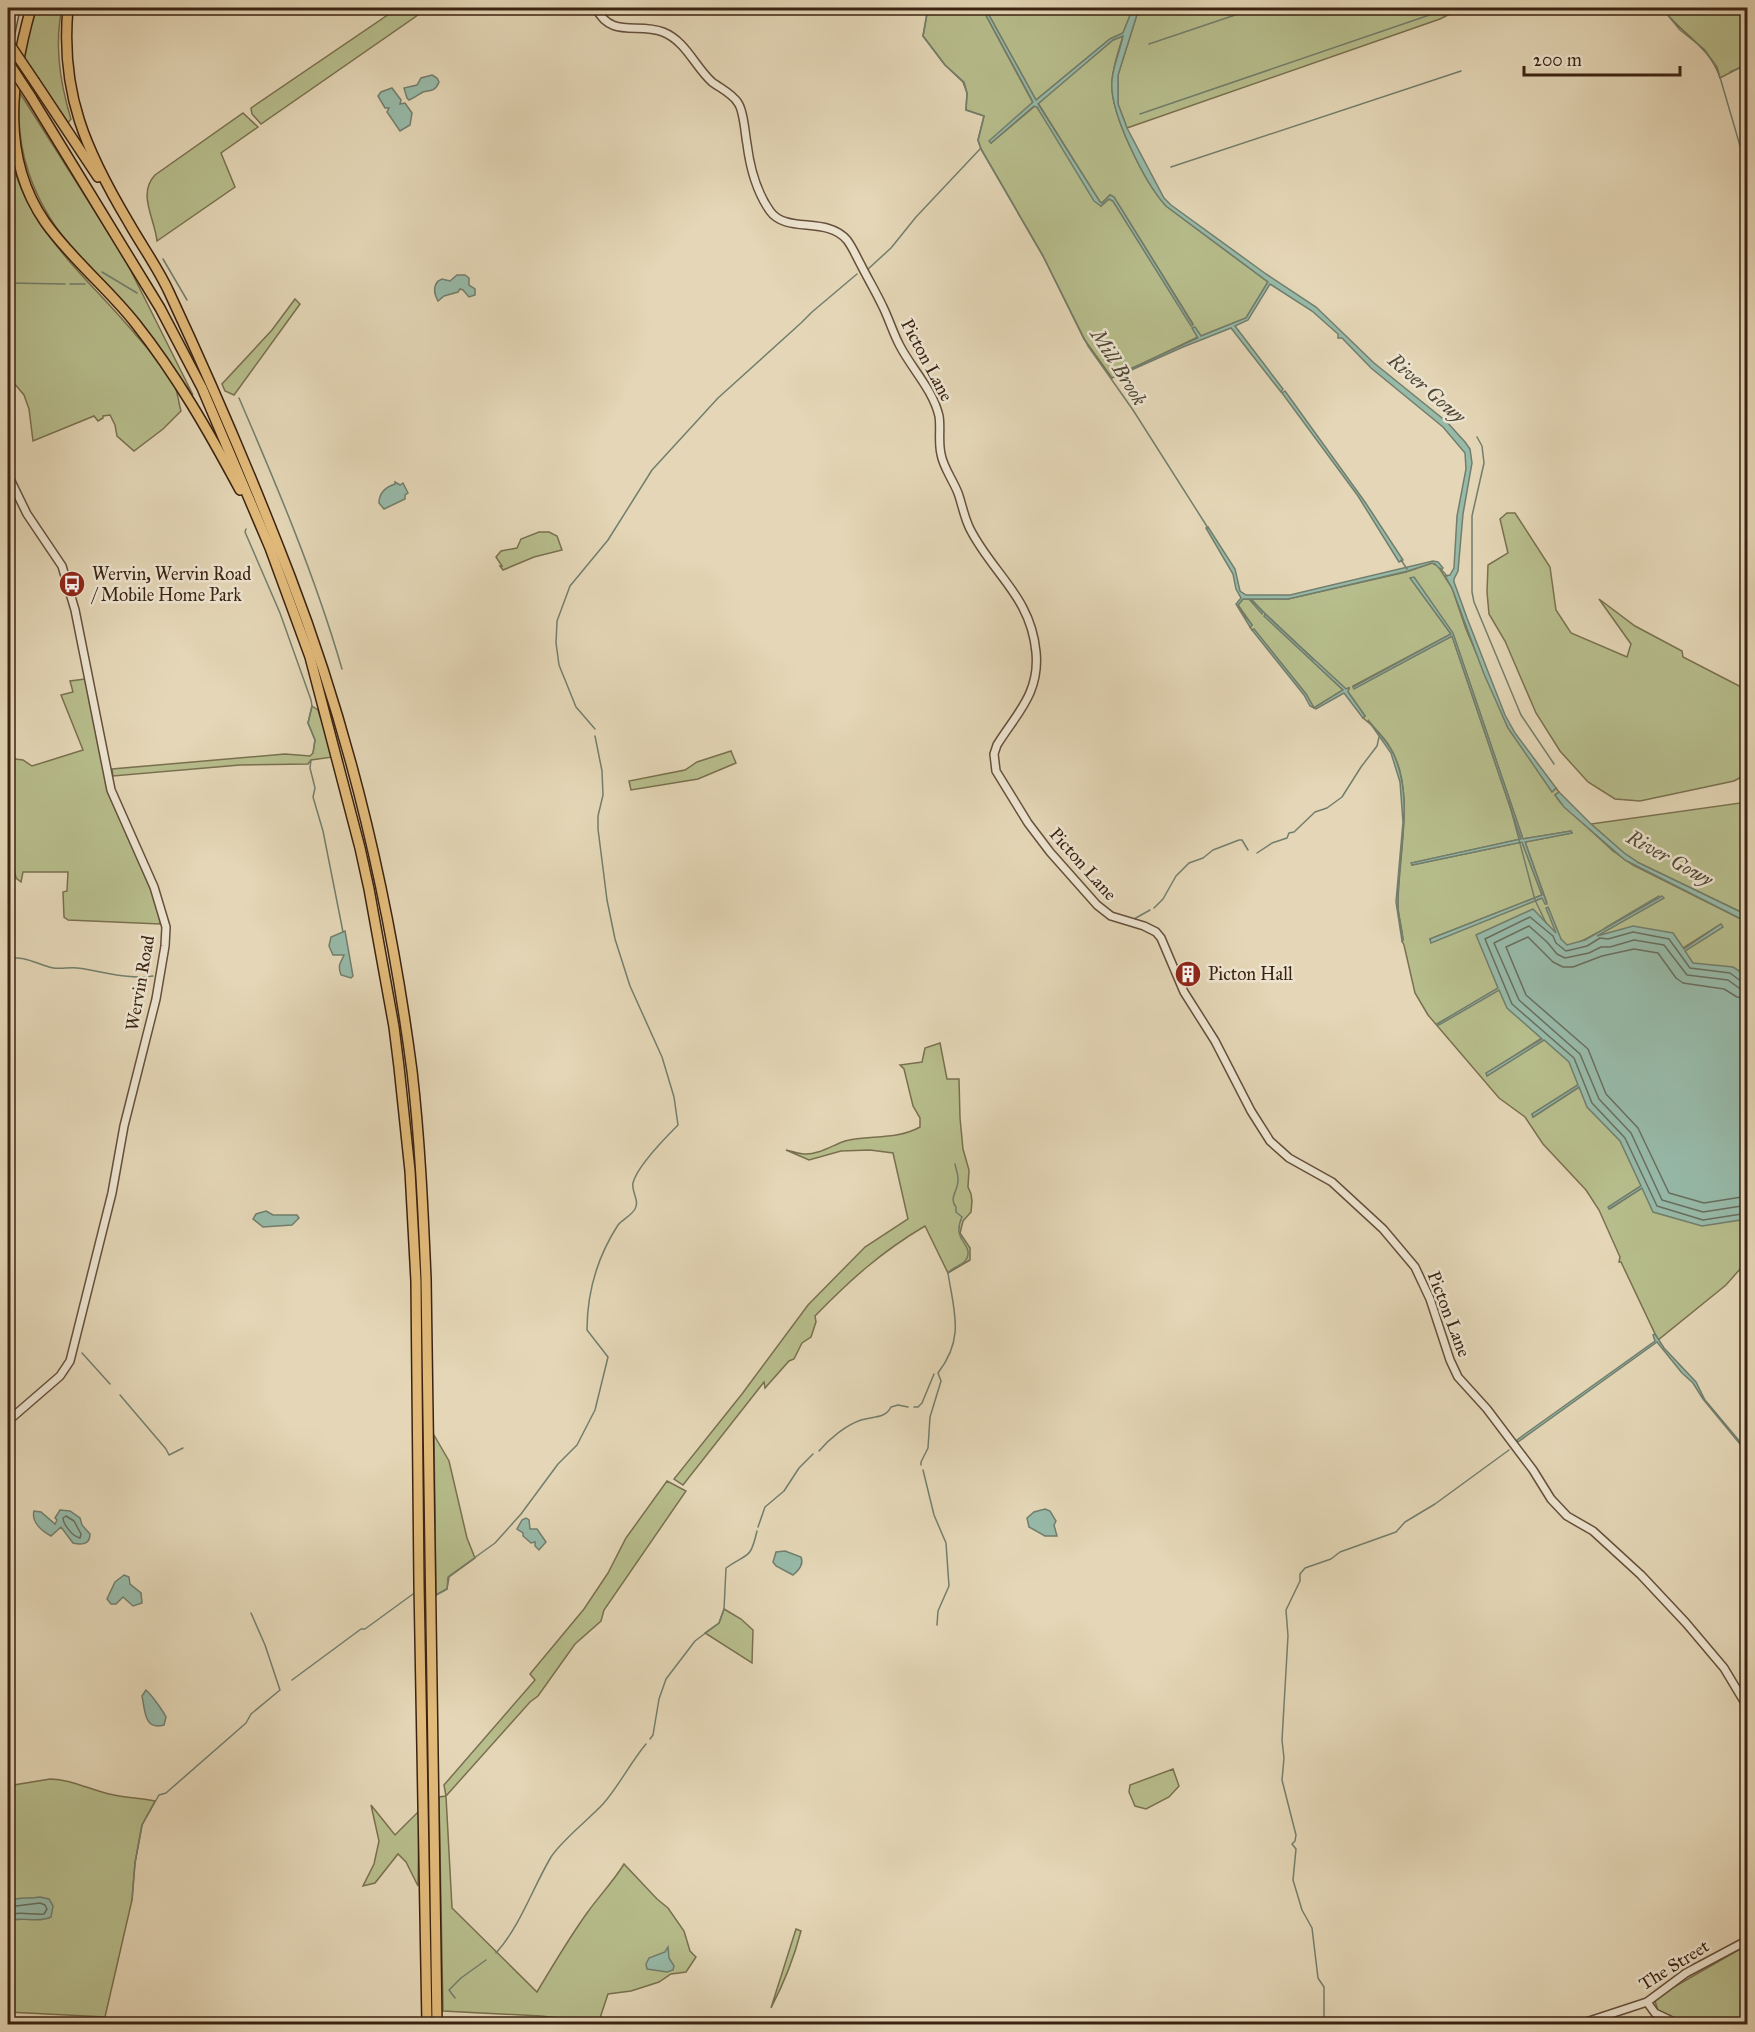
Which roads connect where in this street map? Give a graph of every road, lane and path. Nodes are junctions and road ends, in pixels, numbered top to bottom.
1 (15, 8) edge
2 (31, 8) edge
3 (68, 8) edge
4 (596, 8) edge
5 (8, 42) edge
6 (8, 46) edge
7 (8, 62) edge
8 (125, 216) junction
9 (8, 475) edge
10 (270, 548) junction
11 (8, 1421) edge
12 (1748, 1708) edge
13 (1748, 1940) edge
14 (1647, 2002) junction
15 (428, 2025) edge
16 (437, 2025) edge
17 (1580, 2025) edge
18 (1678, 2025) edge

1 - 6 street
2 - 10 highway
3 - 8 highway
4 - 12 street, Picton Lane
5 - 8 highway, bridge
7 - 10 highway, bridge
8 - 16 highway
9 - 11 street, Wervin Road
10 - 15 highway
13 - 14 street, The Street
14 - 17 street, The Street
14 - 18 street

